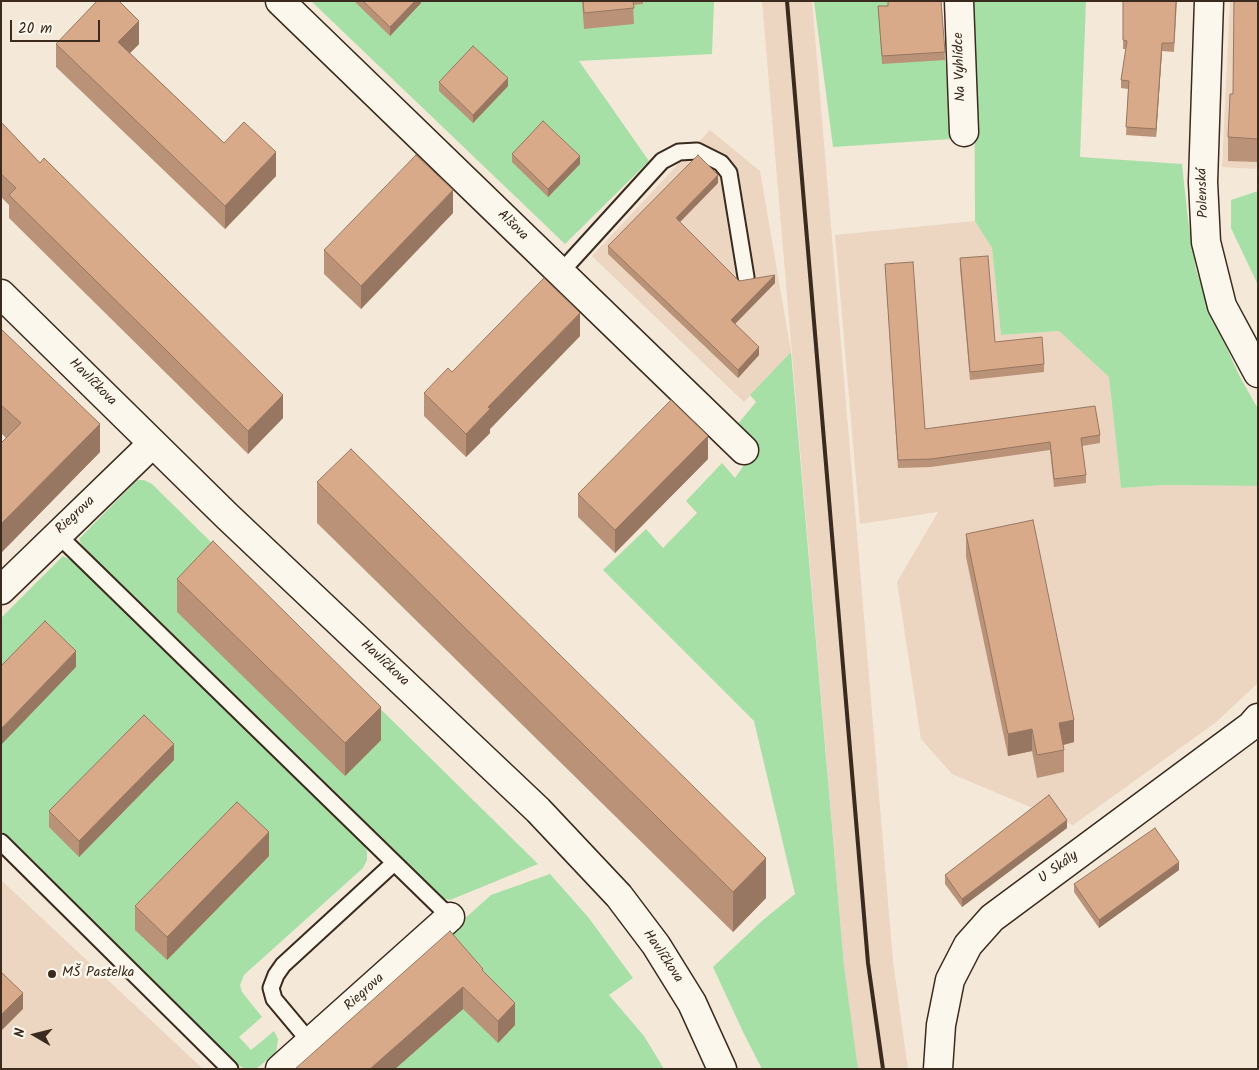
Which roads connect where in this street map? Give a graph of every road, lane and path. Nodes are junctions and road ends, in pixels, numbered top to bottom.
1 (280, 1) edge
2 (959, 1) edge
3 (1209, 1) edge
4 (964, 132) dead end
5 (560, 273) junction
6 (746, 277) dead end
7 (1, 294) edge
8 (1258, 373) edge
9 (152, 444) junction
10 (744, 450) dead end
11 (57, 534) junction
12 (1, 590) edge
13 (1258, 718) edge
14 (1, 842) edge
15 (394, 863) junction
16 (450, 917) joint
17 (310, 1042) junction
18 (230, 1069) edge
19 (280, 1069) edge
20 (722, 1069) edge
21 (938, 1069) edge

1 - 5 street, Alšova
2 - 4 street, Na Vyhlídce
3 - 8 street, Polenská
5 - 6 lane
5 - 10 street, Alšova
7 - 9 street, Havlíčkova
9 - 11 street, Riegrova
9 - 20 street, Havlíčkova
11 - 12 street, Riegrova
11 - 15 lane
13 - 21 street, U Skály
14 - 18 lane
15 - 16 lane
15 - 17 lane
16 - 17 street, Riegrova
17 - 19 street, Riegrova

